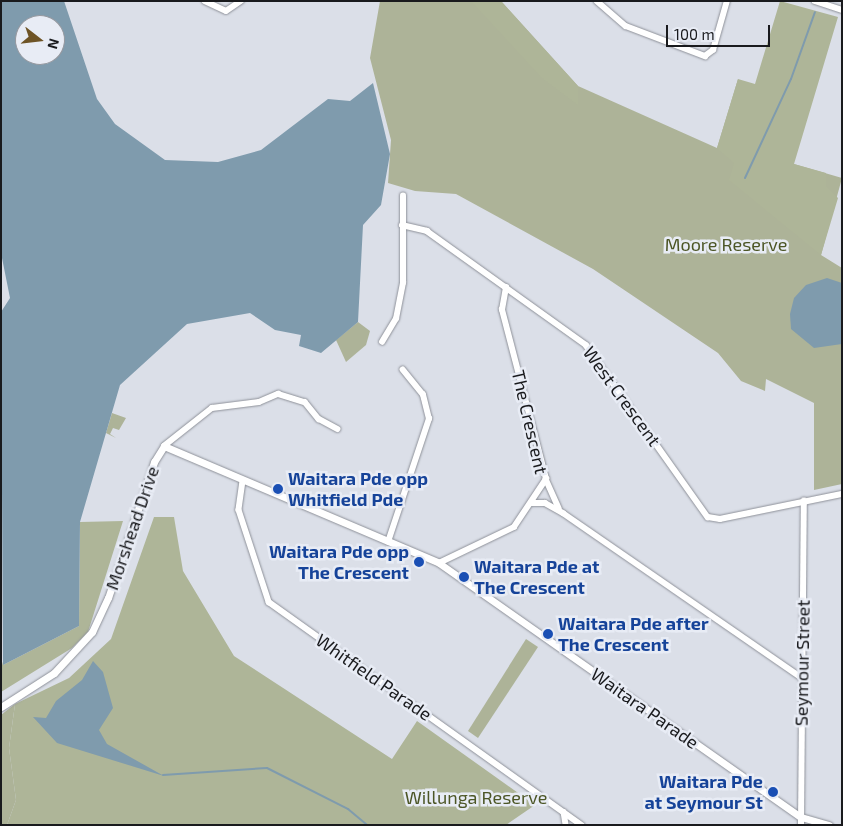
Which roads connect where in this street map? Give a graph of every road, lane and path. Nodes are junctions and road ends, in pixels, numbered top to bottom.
1 (204, 1) edge
2 (241, 1) edge
3 (597, 1) edge
4 (727, 1) edge
5 (815, 1) edge
6 (828, 3) edge
7 (842, 10) edge
8 (403, 196) dead end
9 (402, 225) junction
10 (506, 287) junction
11 (382, 342) dead end
12 (404, 370) dead end
13 (338, 429) dead end
14 (164, 446) junction
15 (546, 479) junction
16 (243, 481) junction
17 (842, 494) edge
18 (804, 501) junction
19 (531, 503) junction
20 (563, 513) junction
21 (388, 542) junction
22 (439, 563) junction
23 (802, 678) junction
24 (1, 708) edge
25 (564, 812) junction
26 (801, 821) edge
27 (566, 825) edge
28 (582, 825) edge
29 (829, 825) edge

1 - 2 street
3 - 4 street
5 - 6 street
6 - 7 street
8 - 9 street
9 - 10 street, West Crescent
9 - 11 street
10 - 15 street, The Crescent
10 - 18 street, West Crescent
12 - 21 street
13 - 14 street, Morshead Drive
14 - 16 street, Waitara Parade
14 - 24 street, Morshead Drive
15 - 19 street, The Crescent
15 - 20 street
16 - 21 street, Waitara Parade
16 - 25 street, Whitfield Parade
17 - 18 street, West Crescent
18 - 23 street, Seymour Street
19 - 20 street
19 - 22 street, The Crescent
20 - 23 street
21 - 22 street, Waitara Parade
22 - 26 street, Waitara Parade
23 - 26 street, Seymour Street
25 - 27 street
25 - 28 street, Whitfield Parade
26 - 29 street, Waitara Parade

